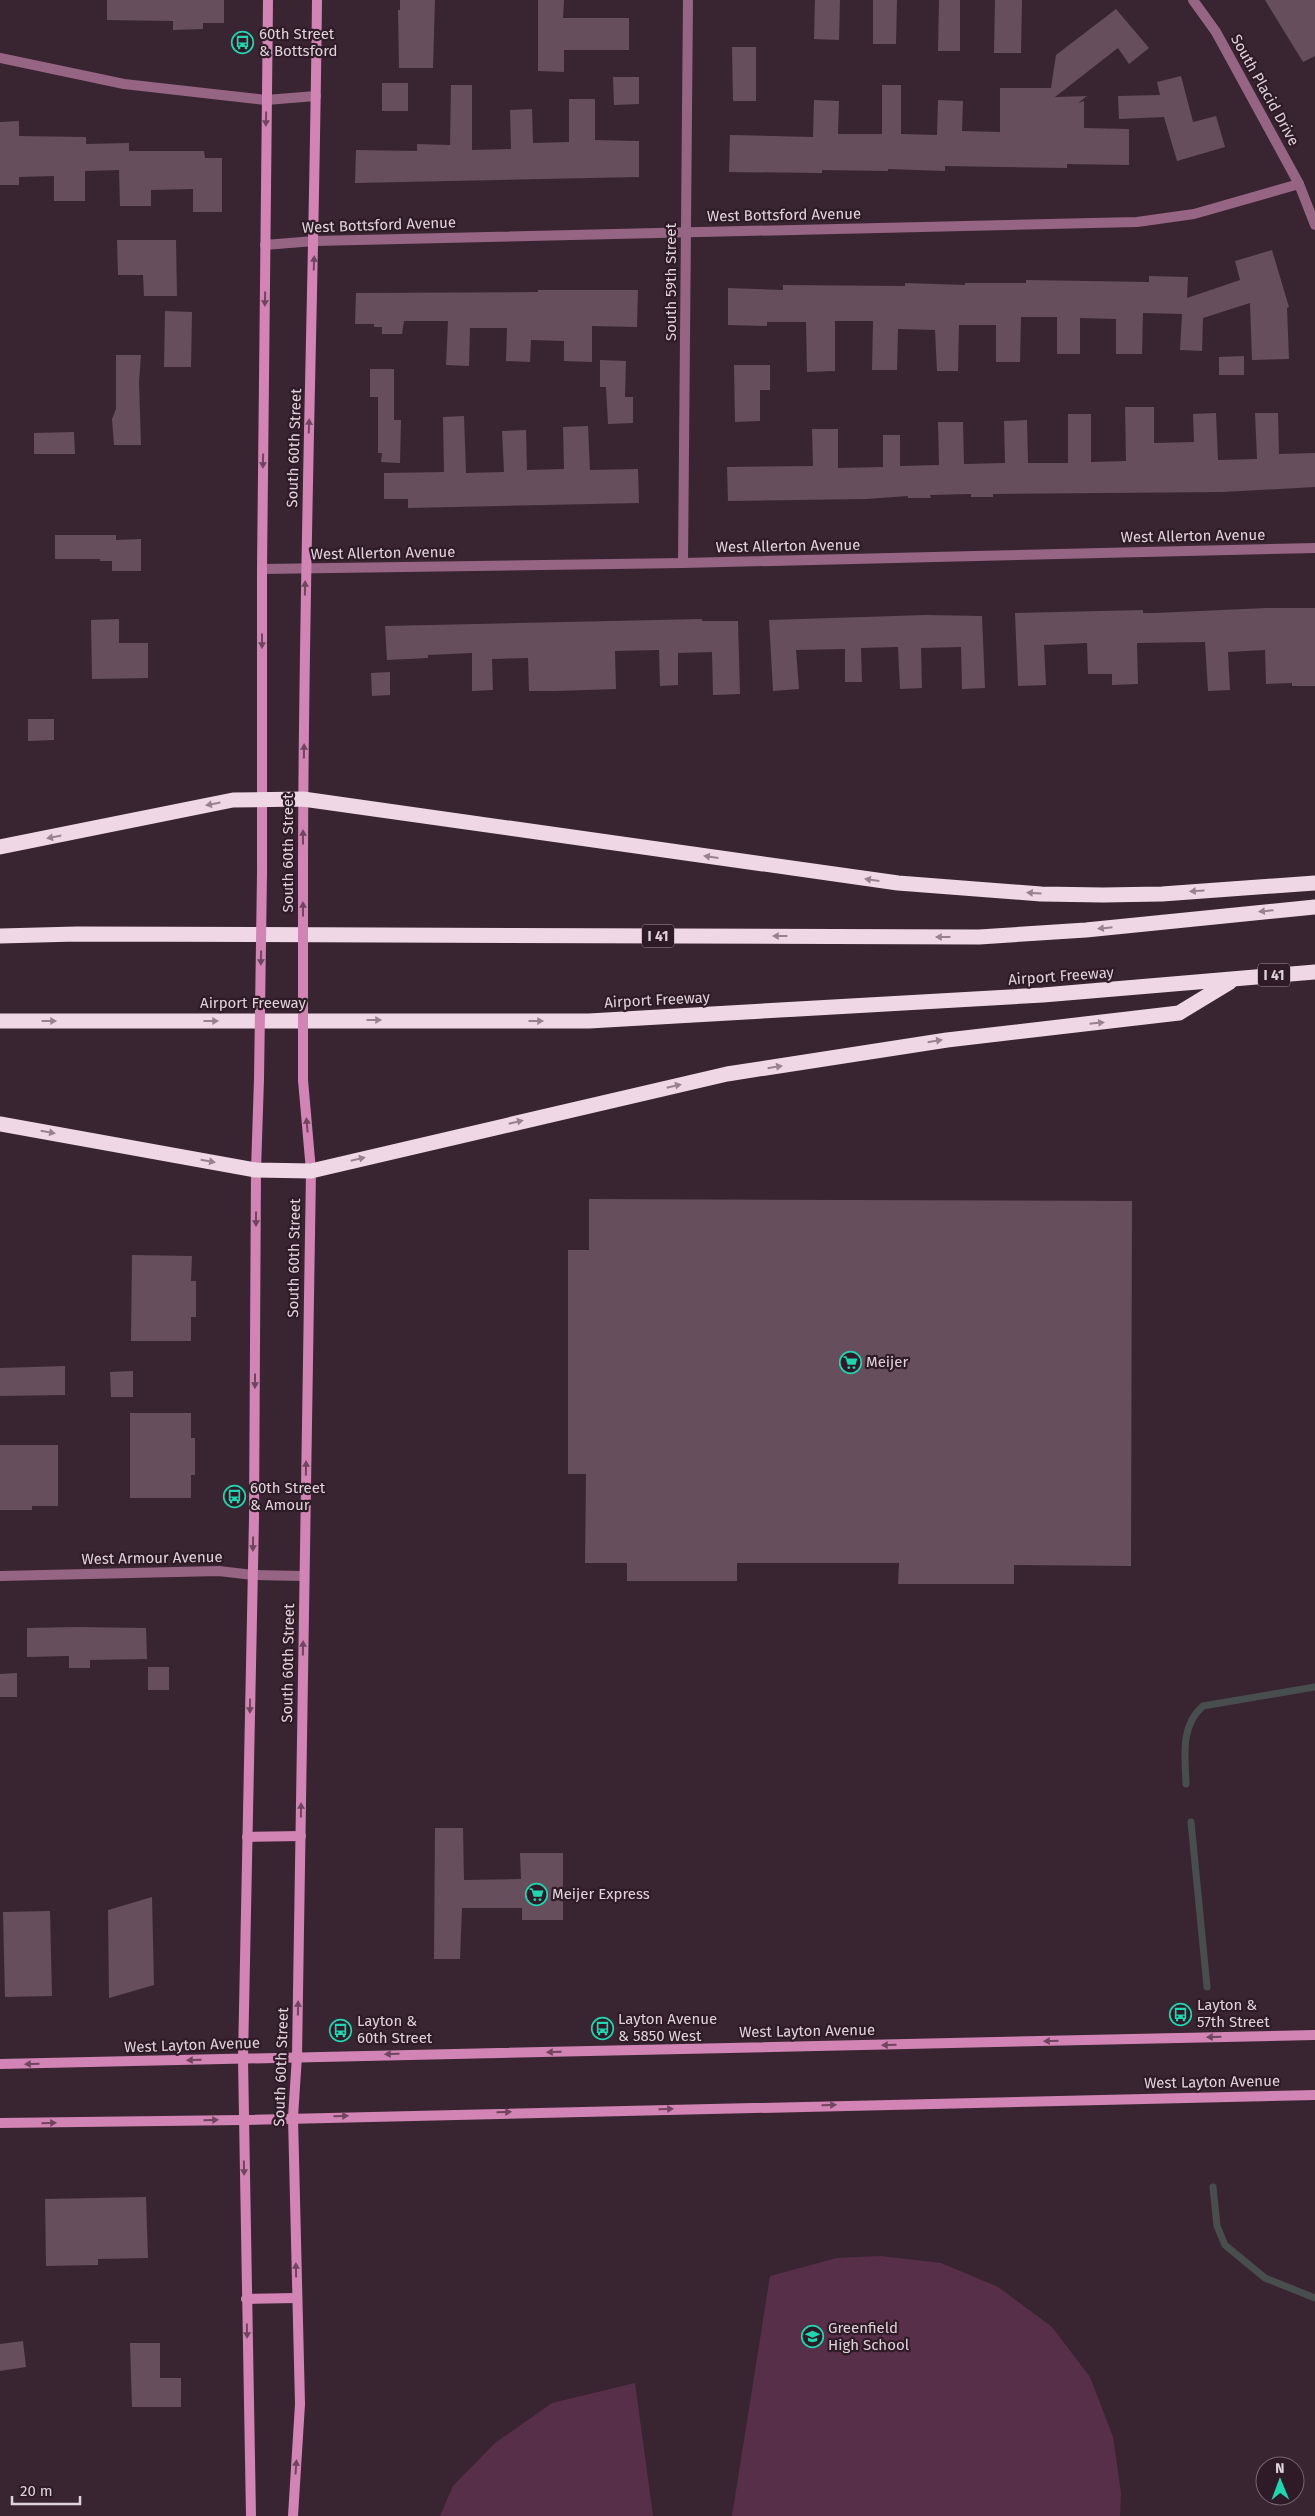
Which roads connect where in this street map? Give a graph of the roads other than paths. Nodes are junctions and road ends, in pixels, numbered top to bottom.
1 (268, 0) edge
2 (317, 0) edge
3 (688, 0) edge
4 (1193, 0) edge
5 (0, 58) edge
6 (316, 96) junction
7 (266, 100) junction
8 (1299, 184) junction
9 (1315, 225) edge
10 (686, 232) junction
11 (314, 241) junction
12 (265, 244) junction
13 (1315, 548) edge
14 (684, 563) junction
15 (306, 568) junction
16 (262, 569) junction
17 (261, 800) junction
18 (303, 800) junction
19 (0, 847) edge
20 (1315, 883) edge
21 (1315, 907) edge
22 (0, 936) edge
23 (1315, 972) edge
24 (1234, 979) junction
25 (0, 1021) edge
26 (0, 1124) edge
27 (256, 1170) junction
28 (310, 1171) junction
29 (253, 1575) junction
30 (0, 1576) edge
31 (304, 1576) junction
32 (301, 1836) junction
33 (247, 1837) junction
34 (1315, 2035) edge
35 (297, 2056) junction
36 (243, 2059) junction
37 (0, 2064) edge
38 (1315, 2094) edge
39 (293, 2117) junction
40 (243, 2120) junction
41 (0, 2123) edge
42 (297, 2298) junction
43 (246, 2299) junction
44 (251, 2516) edge
45 (292, 2516) edge

1 - 7 main road, South 60th Street
2 - 6 main road, South 60th Street
3 - 10 street, South 59th Street
4 - 8 street, South Placid Drive
5 - 7 street
6 - 7 street
6 - 11 main road, South 60th Street
7 -> 12 main road, South 60th Street
8 - 9 street, South Placid Drive
8 - 10 street, West Bottsford Avenue
10 - 11 street, West Bottsford Avenue
10 - 14 street, South 59th Street
11 - 12 street, West Bottsford Avenue
15 -> 11 main road, South 60th Street
12 -> 16 main road, South 60th Street
13 - 14 street, West Allerton Avenue
14 - 15 street, West Allerton Avenue
15 - 16 street, West Allerton Avenue
18 -> 15 main road, South 60th Street
16 -> 17 main road, South 60th Street
17 - 18 highway
17 -> 19 highway
17 -> 27 main road, South 60th Street, bridge
20 -> 18 highway
28 -> 18 main road, South 60th Street, bridge
21 -> 22 highway, I 41
23 - 24 highway, Airport Freeway / I 41
25 -> 24 highway, Airport Freeway / I 41
28 -> 24 highway
26 -> 27 highway
27 - 28 highway
27 -> 29 main road, South 60th Street
31 -> 28 main road, South 60th Street
29 - 30 street, West Armour Avenue
29 - 31 street, West Armour Avenue
29 -> 33 main road, South 60th Street
32 -> 31 main road, South 60th Street
32 - 33 main road
35 -> 32 main road, South 60th Street
33 - 36 main road, South 60th Street
34 -> 35 main road, West Layton Avenue
35 - 36 main road, West Layton Avenue
35 - 39 main road, South 60th Street
36 -> 37 main road, West Layton Avenue
36 - 40 main road, South 60th Street
39 -> 38 main road, West Layton Avenue
39 - 40 main road, West Layton Avenue
42 -> 39 main road, South 60th Street
41 -> 40 main road, West Layton Avenue
40 -> 43 main road, South 60th Street
42 - 43 main road
45 -> 42 main road, South 60th Street
43 -> 44 main road, South 60th Street

